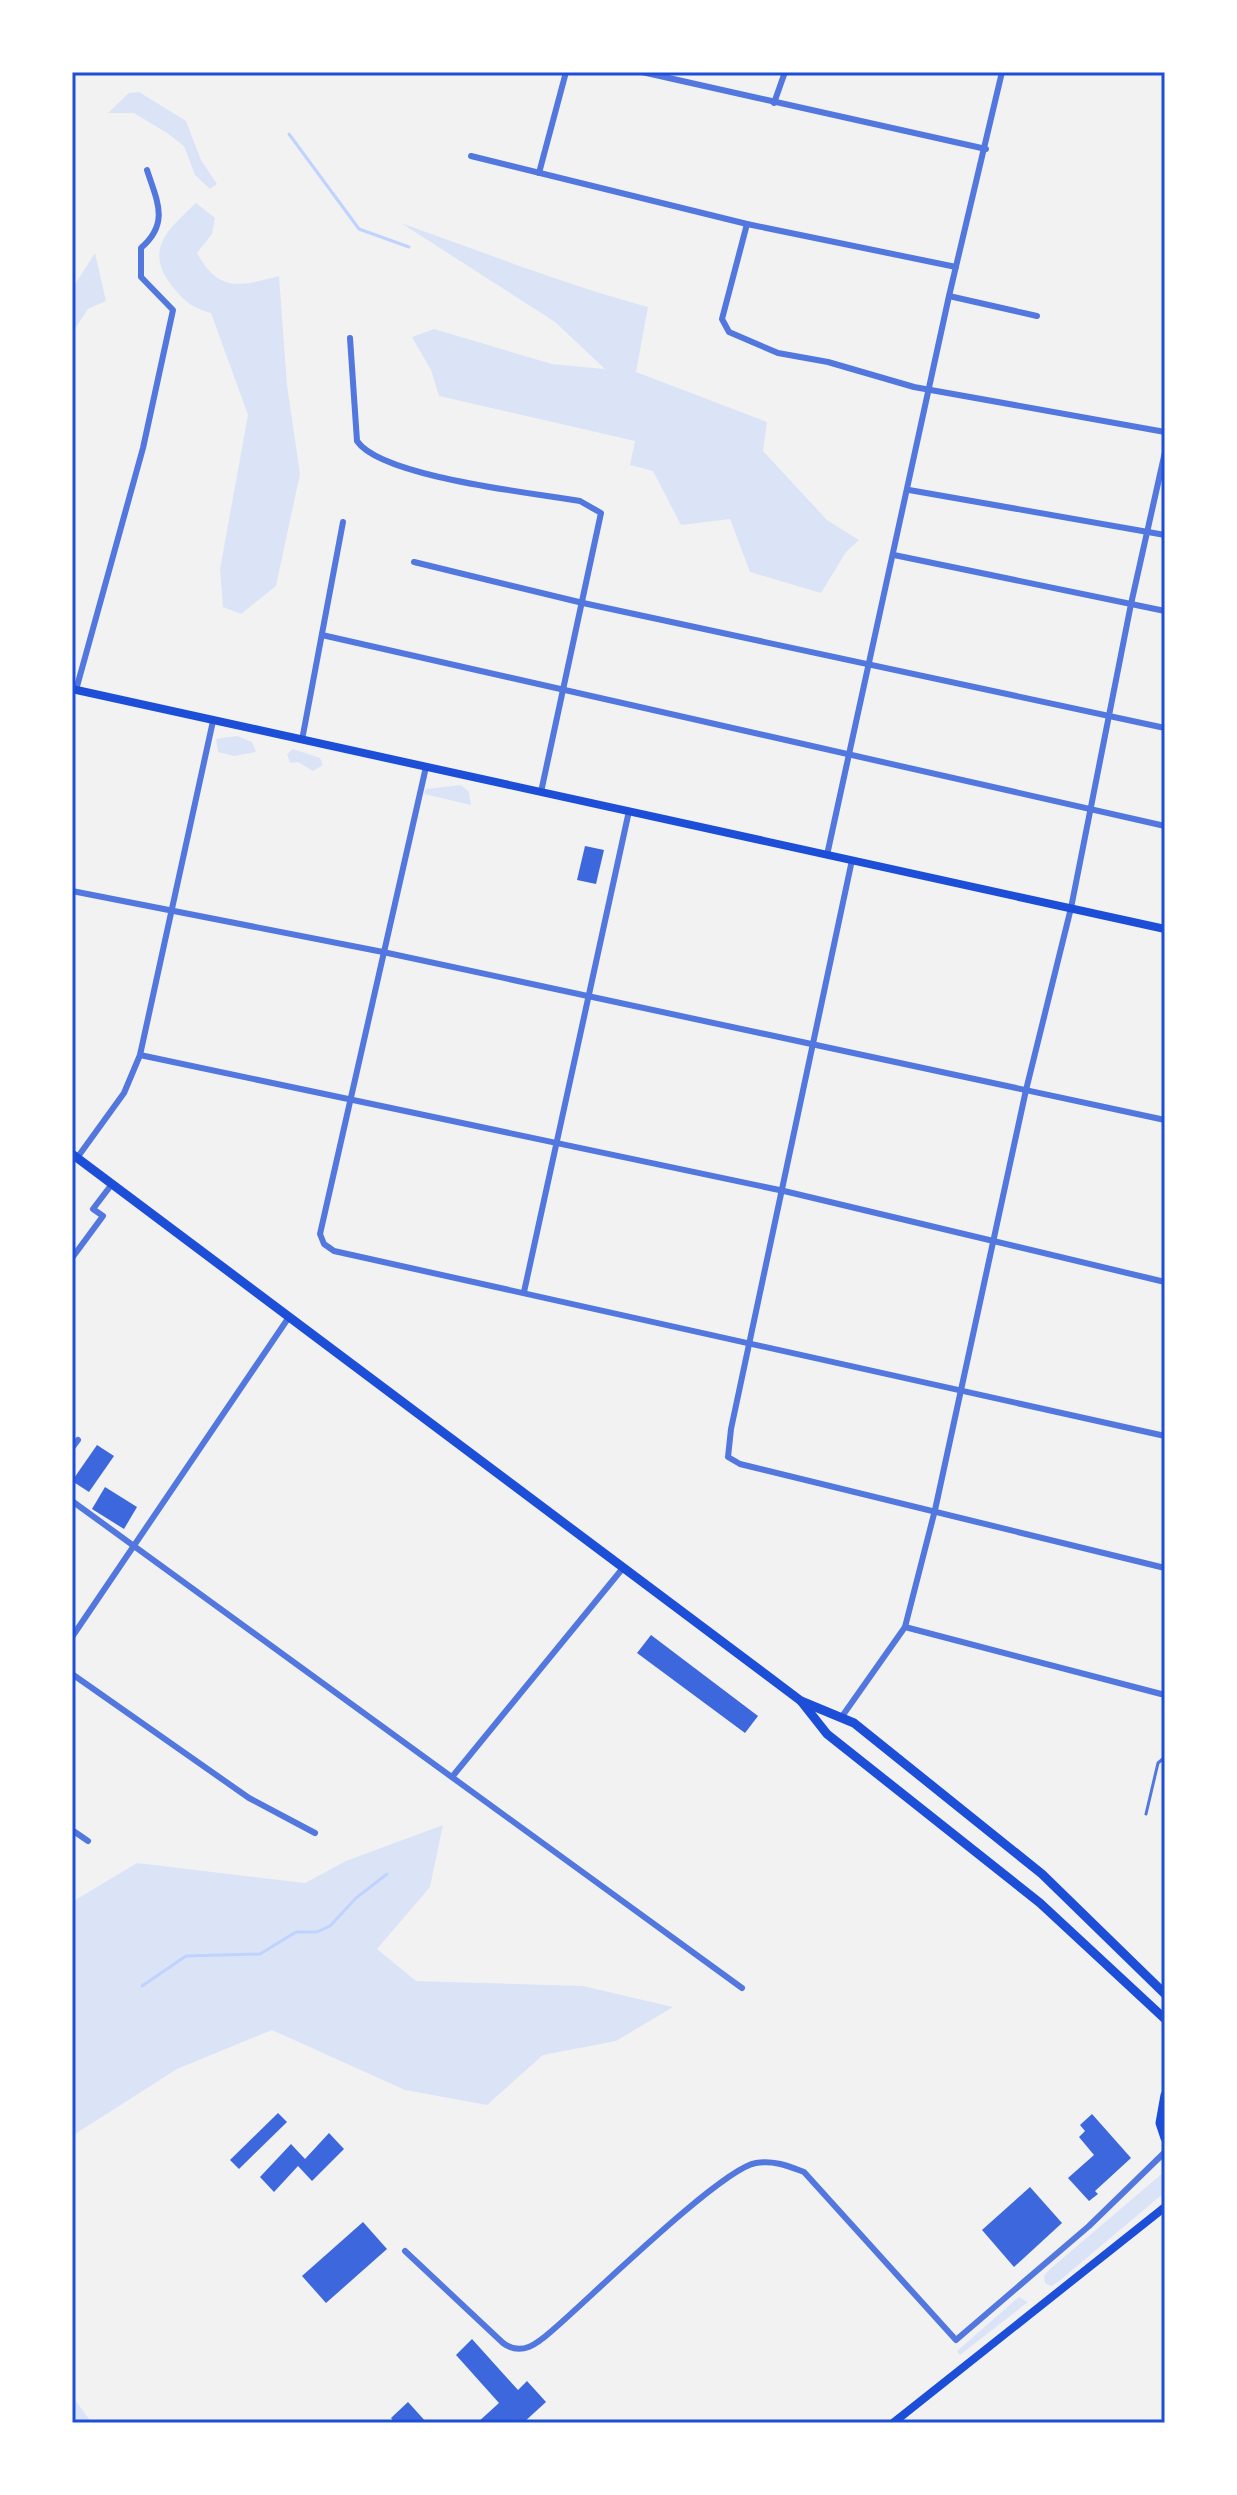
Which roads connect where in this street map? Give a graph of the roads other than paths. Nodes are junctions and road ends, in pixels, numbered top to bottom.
1 (566, 72) edge
2 (642, 72) edge
3 (785, 72) edge
4 (1002, 72) edge
5 (774, 103) junction
6 (986, 149) junction
7 (471, 156) dead end
8 (147, 170) dead end
9 (539, 173) junction
10 (747, 224) junction
11 (956, 267) junction
12 (949, 296) junction
13 (1037, 316) dead end
14 (350, 338) dead end
15 (930, 388) junction
16 (1165, 432) edge
17 (1165, 452) edge
18 (909, 490) junction
19 (343, 522) dead end
20 (1146, 532) junction
21 (1165, 535) edge
22 (894, 555) junction
23 (414, 562) dead end
24 (583, 603) junction
25 (1131, 604) junction
26 (1165, 611) edge
27 (322, 635) junction
28 (869, 663) junction
29 (74, 689) edge
30 (564, 689) junction
31 (1108, 716) junction
32 (213, 721) junction
33 (1165, 728) edge
34 (302, 740) junction
35 (847, 756) junction
36 (426, 767) junction
37 (541, 792) junction
38 (629, 811) junction
39 (1089, 811) junction
40 (1165, 826) edge
41 (827, 855) junction
42 (852, 860) junction
43 (72, 891) edge
44 (1071, 908) junction
45 (169, 911) junction
46 (1165, 929) edge
47 (383, 952) junction
48 (588, 996) junction
49 (814, 1042) junction
50 (140, 1055) junction
51 (1026, 1090) junction
52 (348, 1100) junction
53 (1165, 1120) edge
54 (558, 1145) junction
55 (75, 1156) edge
56 (112, 1184) junction
57 (784, 1191) junction
58 (992, 1243) junction
59 (72, 1258) edge
60 (1165, 1282) edge
61 (524, 1292) junction
62 (289, 1317) junction
63 (751, 1343) junction
64 (961, 1389) junction
65 (1165, 1436) edge
66 (78, 1440) dead end
67 (72, 1448) edge
68 (72, 1501) edge
69 (935, 1510) junction
70 (133, 1546) junction
71 (623, 1568) junction
72 (1165, 1568) edge
73 (905, 1627) junction
74 (72, 1637) edge
75 (72, 1674) edge
76 (1165, 1695) edge
77 (801, 1701) junction
78 (843, 1715) junction
79 (1165, 1757) edge
80 (452, 1777) junction
81 (1146, 1814) dead end
82 (72, 1830) edge
83 (315, 1833) dead end
84 (88, 1841) dead end
85 (742, 1988) dead end
86 (1165, 1994) edge
87 (1165, 2019) edge
88 (1165, 2095) edge
89 (1165, 2138) edge
90 (1165, 2152) edge
91 (1165, 2207) edge
92 (405, 2251) dead end
93 (893, 2423) edge

1 - 9 street
2 - 5 street
3 - 5 street
4 - 6 street
5 - 6 street
6 - 11 street
7 - 9 street
8 - 29 street
9 - 10 street
10 - 11 street
10 - 15 street
11 - 12 street
12 - 13 street
12 - 15 street
14 - 24 street
15 - 16 street
15 - 18 street
17 - 20 street
18 - 20 street
18 - 22 street
19 - 27 street
20 - 21 street
20 - 25 street
22 - 25 street
22 - 28 street
23 - 24 street
24 - 28 street
24 - 30 street
25 - 26 street
25 - 31 street
27 - 30 street
27 - 34 street
28 - 31 street
28 - 35 street
29 - 32 main road
30 - 35 street
30 - 37 street
31 - 33 street
31 - 39 street
32 - 34 main road
32 - 45 street
34 - 36 main road
35 - 39 street
35 - 41 street
36 - 37 main road
36 - 47 street
37 - 38 main road
38 - 41 main road
38 - 48 street
39 - 40 street
39 - 44 street
41 - 42 main road
42 - 44 main road
42 - 49 street
43 - 45 street
44 - 46 main road
44 - 51 street
45 - 47 street
45 - 50 street
47 - 48 street
47 - 52 street
48 - 49 street
48 - 54 street
49 - 51 street
49 - 57 street
50 - 52 street
50 - 55 street
51 - 53 street
51 - 58 street
52 - 54 street
52 - 61 street
54 - 57 street
54 - 61 street
55 - 56 main road
56 - 59 street
56 - 62 main road
57 - 58 street
57 - 63 street
58 - 60 street
58 - 64 street
61 - 63 street
62 - 70 street
62 - 71 main road
63 - 64 street
63 - 69 street
64 - 65 street
64 - 69 street
66 - 67 street
68 - 70 street
69 - 72 street
69 - 73 street
70 - 74 street
70 - 80 street
71 - 77 main road
71 - 80 street
73 - 76 street
73 - 78 street
75 - 83 street
77 - 78 main road
77 - 87 main road
78 - 86 main road
79 - 81 lane
80 - 85 street
82 - 84 street
88 - 89 main road
90 - 92 street
91 - 93 main road

